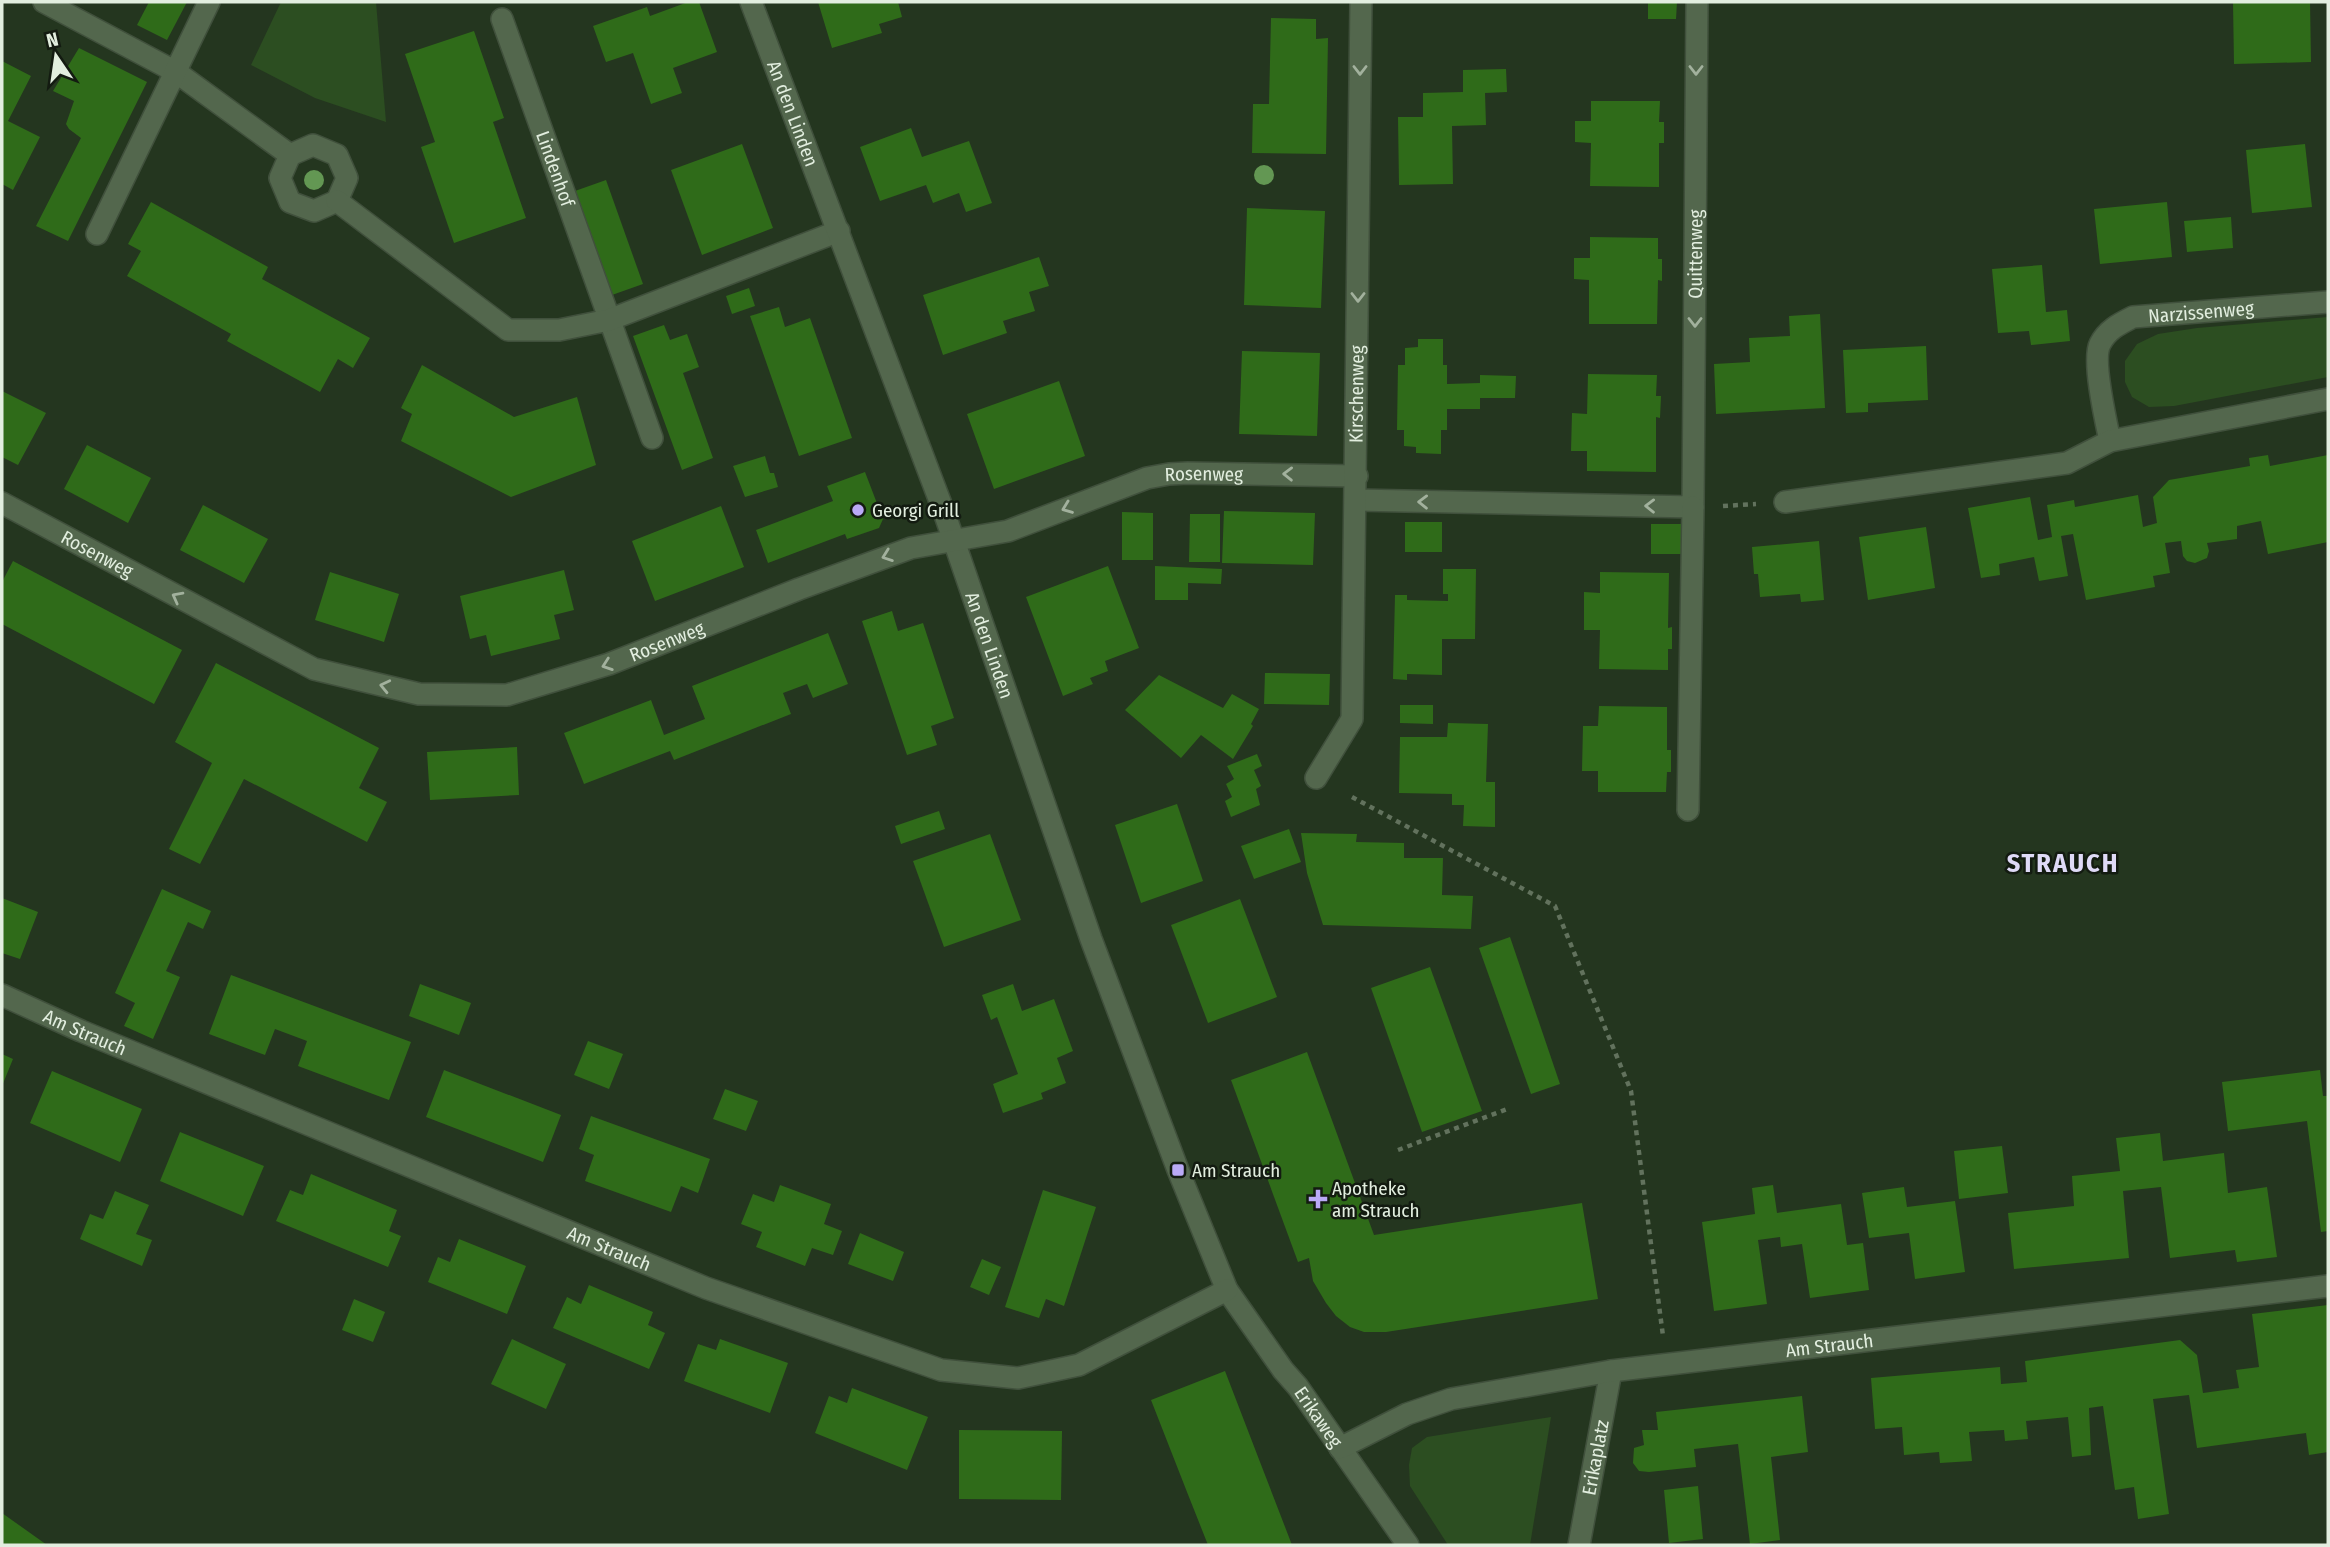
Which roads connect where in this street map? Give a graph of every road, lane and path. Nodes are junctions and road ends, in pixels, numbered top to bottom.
1 (44, 2) edge
2 (209, 2) edge
3 (751, 2) edge
4 (1360, 2) edge
5 (1697, 2) edge
6 (502, 19) dead end
7 (176, 72) junction
8 (290, 155) junction
9 (337, 201) junction
10 (839, 231) junction
11 (97, 234) dead end
12 (2328, 302) edge
13 (608, 320) junction
14 (2328, 399) edge
15 (652, 438) dead end
16 (2110, 441) junction
17 (1357, 475) junction
18 (1356, 500) junction
19 (1784, 502) joint
20 (2, 503) edge
21 (1693, 507) junction
22 (953, 540) junction
23 (1316, 778) dead end
24 (1352, 797) dead end
25 (1688, 810) dead end
26 (2, 995) edge
27 (1510, 1108) dead end
28 (1398, 1150) dead end
29 (2328, 1286) edge
30 (1227, 1290) junction
31 (1663, 1340) dead end
32 (1611, 1371) junction
33 (1340, 1448) junction
34 (1408, 1545) edge
35 (1579, 1545) edge

1 - 7 street
2 - 7 street
3 - 10 street, An den Linden
4 -> 17 street, Kirschenweg
5 -> 21 street, Quittenweg
6 - 13 street, Lindenhof
7 - 8 street
7 - 11 street
8 - 9 street
8 - 9 street
9 - 13 street
10 - 13 street
10 - 22 street, An den Linden
12 - 16 street, Narzissenweg
13 - 15 street, Lindenhof
14 - 16 street
16 - 19 street
17 - 18 street, Kirschenweg
17 -> 22 street, Rosenweg
21 -> 18 street
18 - 23 street, Kirschenweg
19 - 21 path
22 -> 20 street, Rosenweg
21 - 25 street, Quittenweg
22 - 30 street, An den Linden
24 - 31 path
26 - 30 street, Am Strauch
27 - 28 path
29 - 32 street, Am Strauch
30 - 33 street, Erikaweg
32 - 33 street, Am Strauch
32 - 35 street, Erikaplatz
33 - 34 street, Erikaweg

